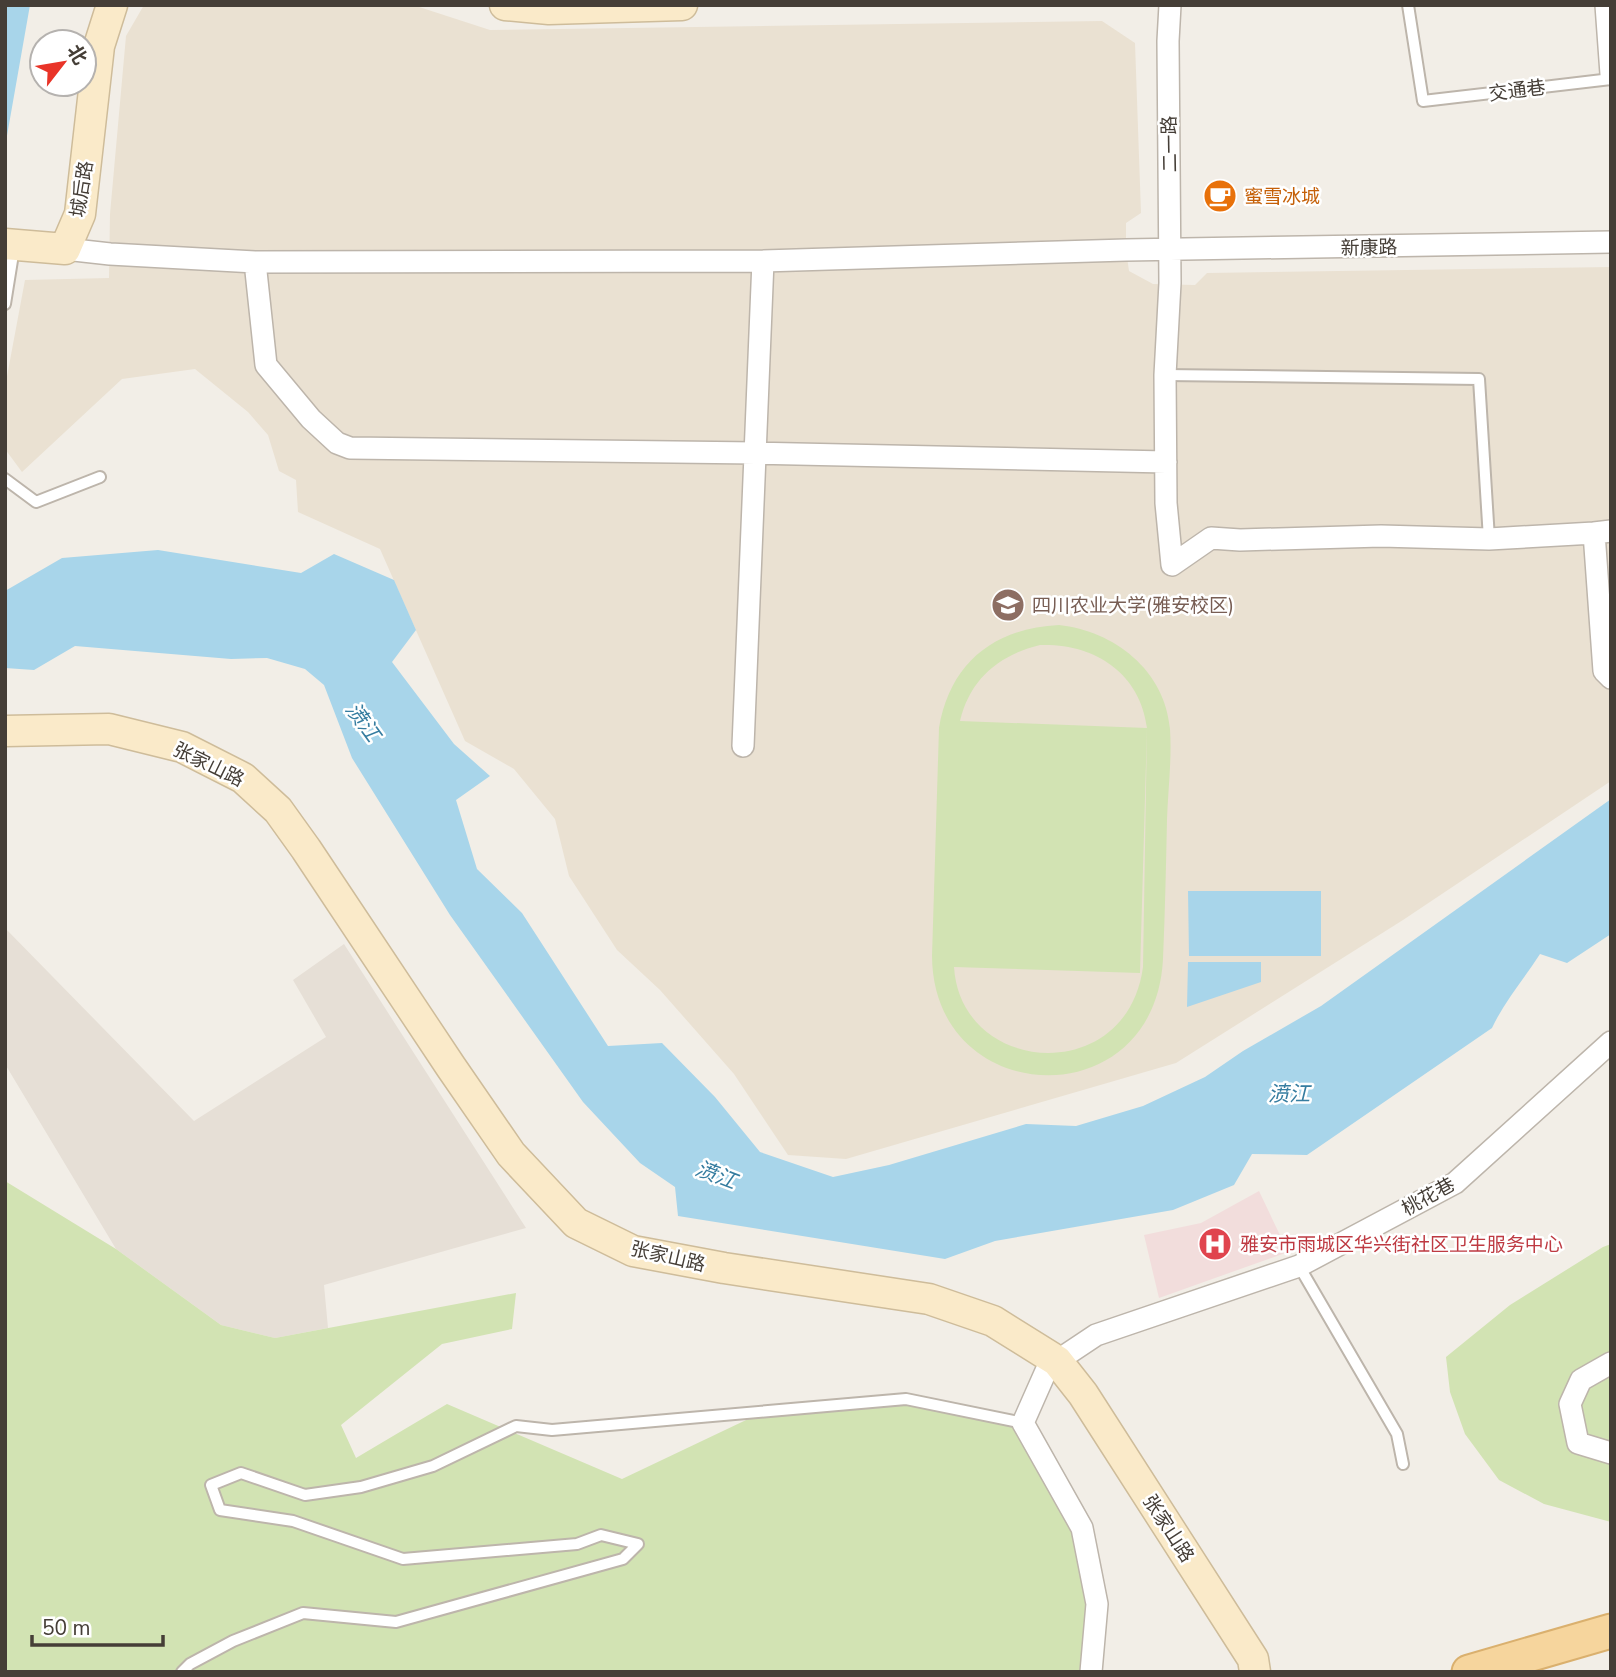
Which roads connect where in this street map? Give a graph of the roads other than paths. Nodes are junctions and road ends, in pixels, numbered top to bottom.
1 (94, 5) edge
2 (112, 5) edge
3 (505, 5) edge
4 (682, 5) edge
5 (1170, 5) edge
6 (1408, 5) edge
7 (1606, 5) edge
8 (86, 28) edge
9 (1611, 77) edge
10 (77, 98) edge
11 (1611, 242) edge
12 (10, 244) edge
13 (65, 250) junction
14 (1170, 251) junction
15 (763, 261) junction
16 (255, 262) junction
17 (5, 304) edge
18 (1165, 375) junction
19 (756, 453) junction
20 (1166, 462) junction
21 (100, 477) dead end
22 (5, 479) edge
23 (1602, 532) edge
24 (1489, 539) junction
25 (1611, 678) edge
26 (5, 731) edge
27 (743, 746) dead end
28 (1611, 1042) edge
29 (1299, 1266) junction
30 (1057, 1361) junction
31 (1611, 1363) edge
32 (1023, 1423) junction
33 (1611, 1453) edge
34 (1404, 1464) dead end
35 (1611, 1631) edge
36 (1262, 1668) edge
37 (182, 1672) edge
38 (1090, 1672) edge
39 (1469, 1672) edge

1 - 8 street
2 - 13 street, 城后路
3 - 4 street
5 - 14 street, 二一路
6 - 9 lane, 交通巷
7 - 9 street
10 - 13 street, 城后路
11 - 14 street, 新康路
12 - 13 street
12 - 17 lane
13 - 16 street, 新康路
14 - 15 street, 新康路
14 - 18 street, 二一路
15 - 16 street, 新康路
15 - 19 street
16 - 19 street
18 - 20 street, 二一路
18 - 24 lane
19 - 20 street
19 - 27 street
20 - 24 street, 二一路
21 - 22 lane
23 - 24 street
23 - 25 street
26 - 30 street, 张家山路
28 - 29 street, 桃花巷
29 - 30 street, 桃花巷
29 - 34 lane
30 - 32 street
30 - 36 street, 张家山路
31 - 33 street
32 - 37 lane
32 - 38 street
35 - 39 main road

